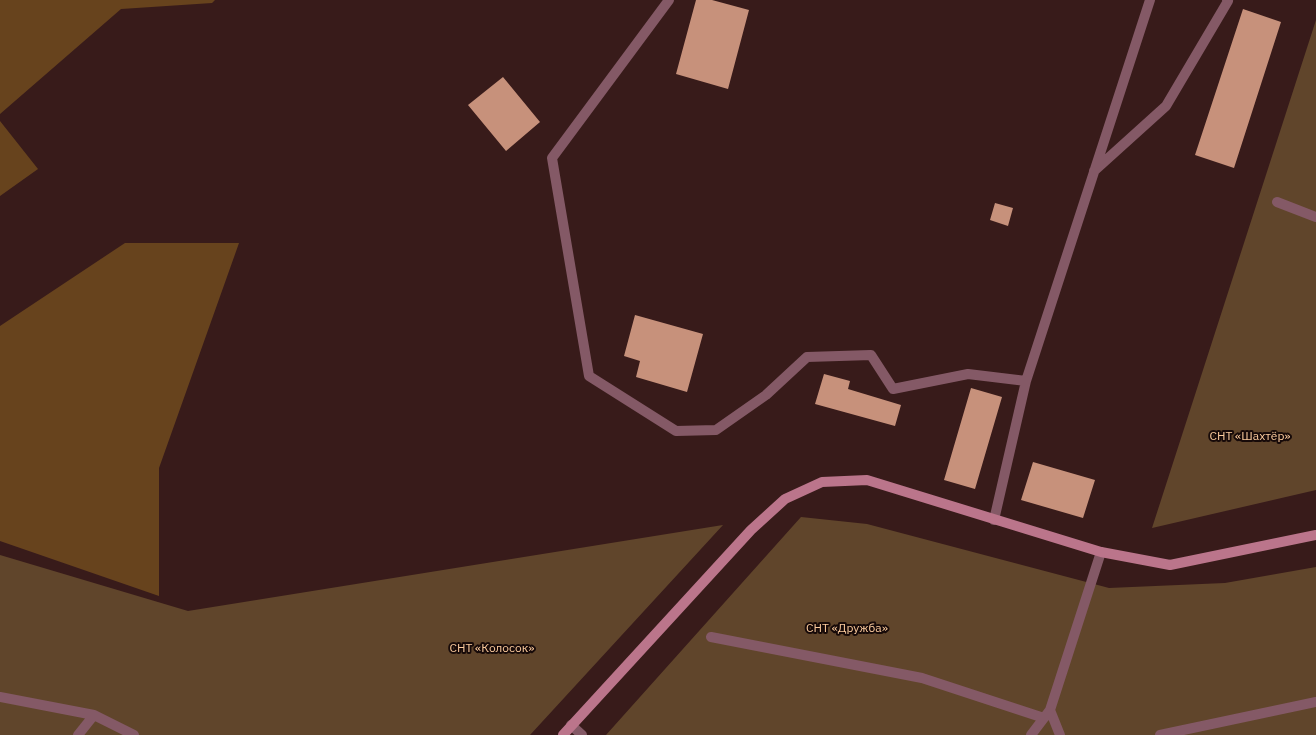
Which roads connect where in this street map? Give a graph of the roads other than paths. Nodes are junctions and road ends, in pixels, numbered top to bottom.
1 (669, 0) edge
2 (1150, 0) edge
3 (1227, 0) edge
4 (1094, 171) junction
5 (1277, 202) dead end
6 (1316, 217) edge
7 (1026, 381) junction
8 (994, 520) junction
9 (1316, 535) edge
10 (1101, 552) junction
11 (711, 637) dead end
12 (0, 698) edge
13 (1316, 702) edge
14 (1047, 714) junction
15 (94, 715) junction
16 (571, 725) junction
17 (78, 735) edge
18 (134, 735) edge
19 (563, 735) edge
20 (582, 735) edge
21 (1031, 735) edge
22 (1060, 735) edge
23 (1160, 735) edge

1 - 7 lane
2 - 4 lane
3 - 4 lane
4 - 7 lane
5 - 6 lane
7 - 8 lane
8 - 10 main road
8 - 16 main road
9 - 10 main road
10 - 14 lane
11 - 14 lane
12 - 15 lane
13 - 23 lane
14 - 21 lane
14 - 22 lane
15 - 17 lane
15 - 18 lane
16 - 19 main road
16 - 20 lane

